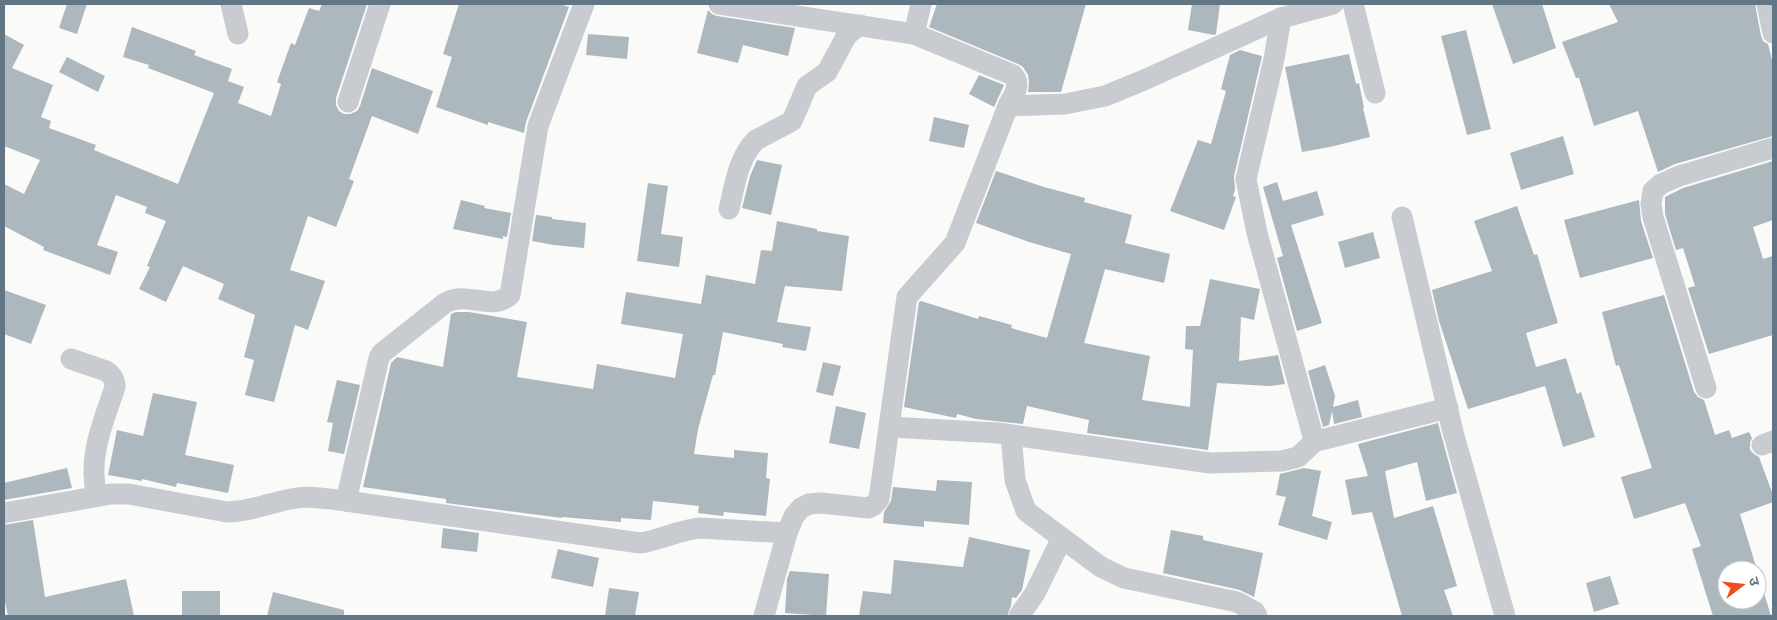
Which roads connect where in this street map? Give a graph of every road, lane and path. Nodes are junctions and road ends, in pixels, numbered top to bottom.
1 (231, 4) edge
2 (380, 4) edge
3 (584, 4) edge
4 (719, 4) edge
5 (921, 4) edge
6 (1333, 4) edge
7 (1354, 4) edge
8 (1766, 4) edge
9 (1281, 18) junction
10 (860, 25) junction
11 (1773, 33) edge
12 (238, 34) dead end
13 (914, 34) junction
14 (1375, 93) dead end
15 (348, 102) dead end
16 (1008, 106) junction
17 (1773, 148) edge
18 (729, 209) dead end
19 (1402, 217) dead end
20 (71, 359) dead end
21 (1706, 388) dead end
22 (1448, 408) junction
23 (890, 427) junction
24 (1011, 435) junction
25 (1315, 441) junction
26 (96, 496) junction
27 (346, 500) junction
28 (4, 513) edge
29 (787, 533) junction
30 (1062, 538) junction
31 (764, 616) edge
32 (1019, 616) edge
33 (1257, 616) edge
34 (1505, 616) edge

1 - 12 street
2 - 15 street
3 - 27 street
4 - 10 street
5 - 13 street
6 - 9 street
7 - 14 street
8 - 11 street
9 - 16 street
9 - 25 street
10 - 13 street
10 - 18 street
13 - 16 street
16 - 23 street
17 - 21 street
19 - 22 street
20 - 26 street
22 - 25 street
22 - 34 street
23 - 24 street
23 - 29 street
24 - 25 street
24 - 30 street
26 - 27 street
26 - 28 street
27 - 29 street
29 - 31 street
30 - 32 street
30 - 33 street

